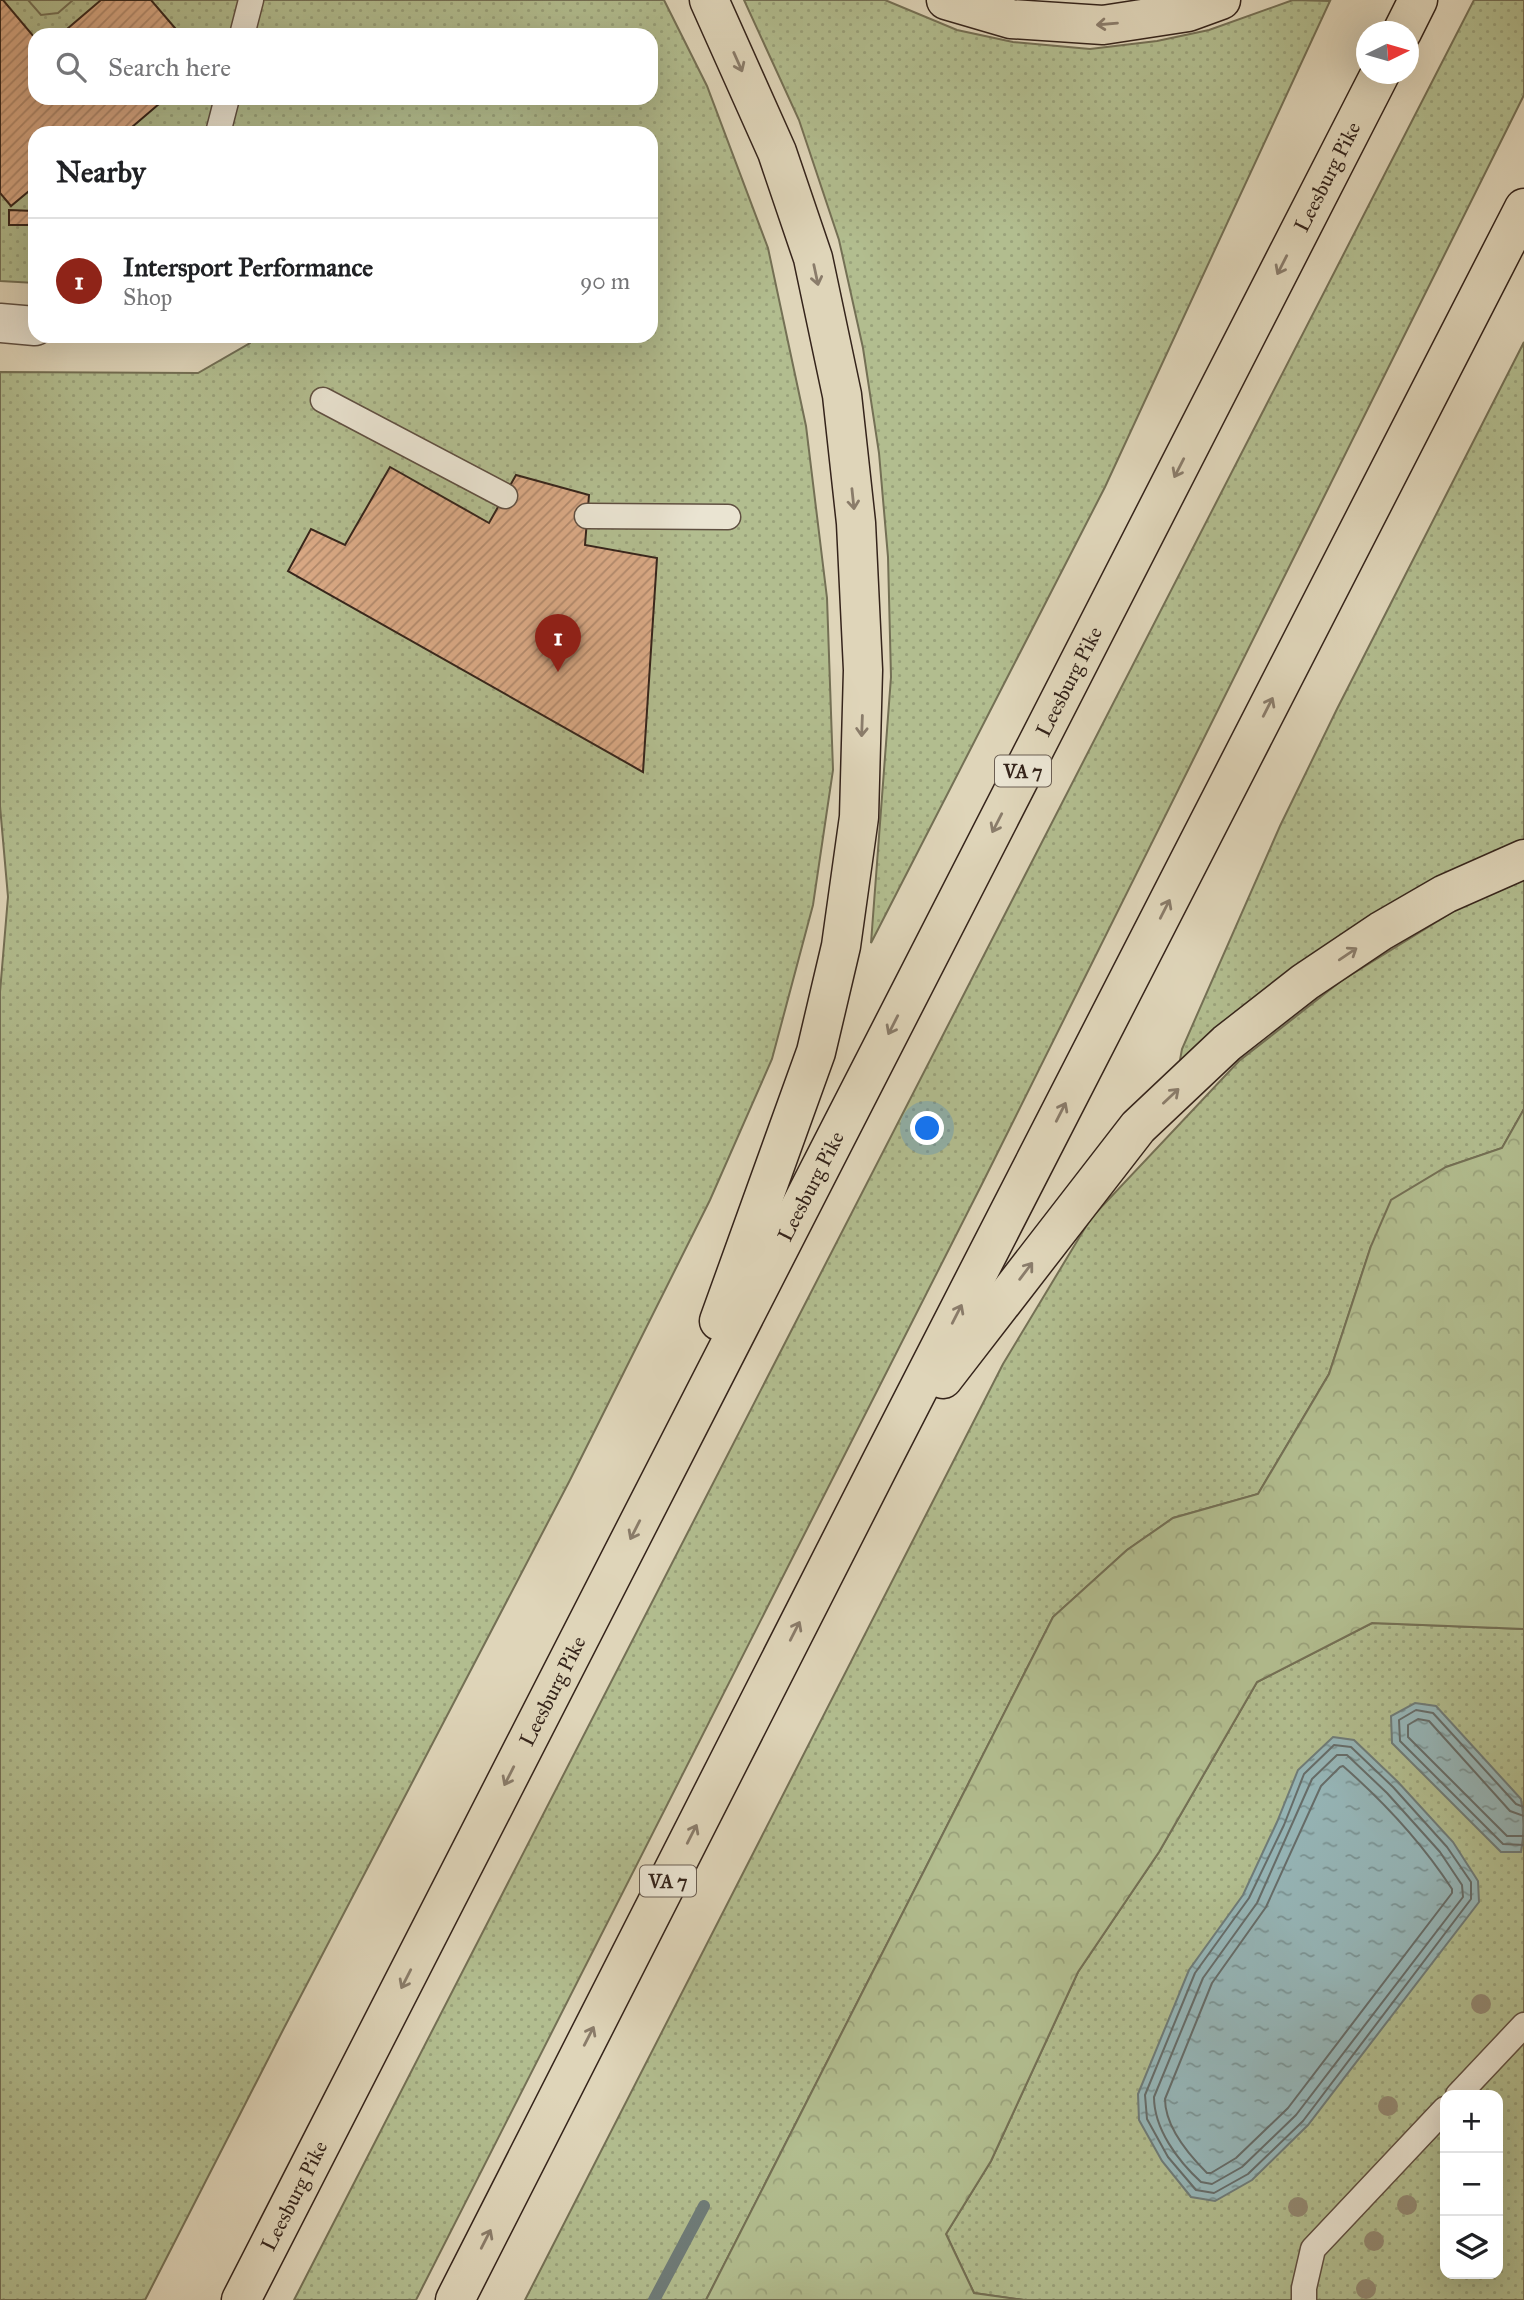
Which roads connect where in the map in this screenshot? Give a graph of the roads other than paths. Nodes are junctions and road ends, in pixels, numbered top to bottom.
1 (251, 0) edge
2 (709, 0) edge
3 (946, 0) edge
4 (1221, 0) edge
5 (1418, 0) edge
6 (1408, 21) edge
7 (245, 28) edge
8 (1375, 84) edge
9 (225, 105) edge
10 (220, 126) edge
11 (1524, 208) edge
12 (0, 323) edge
13 (28, 325) edge
14 (323, 400) dead end
15 (505, 496) dead end
16 (587, 516) dead end
17 (728, 517) dead end
18 (1524, 859) edge
19 (881, 1462) junction
20 (666, 1469) junction
21 (1524, 2025) edge
22 (1463, 2090) edge
23 (1440, 2114) edge
24 (241, 2300) edge
25 (455, 2300) edge
26 (1304, 2300) edge

1 - 7 lane
2 -> 20 highway
4 -> 3 highway
5 - 6 highway
8 -> 20 highway, Leesburg Pike / VA 7
9 - 10 lane
19 -> 11 highway, VA 7
12 - 13 street
14 - 15 lane
16 - 17 lane
19 -> 18 highway
25 -> 19 highway, VA 7
20 -> 24 highway, Leesburg Pike / VA 7
21 - 22 lane
23 - 26 lane

